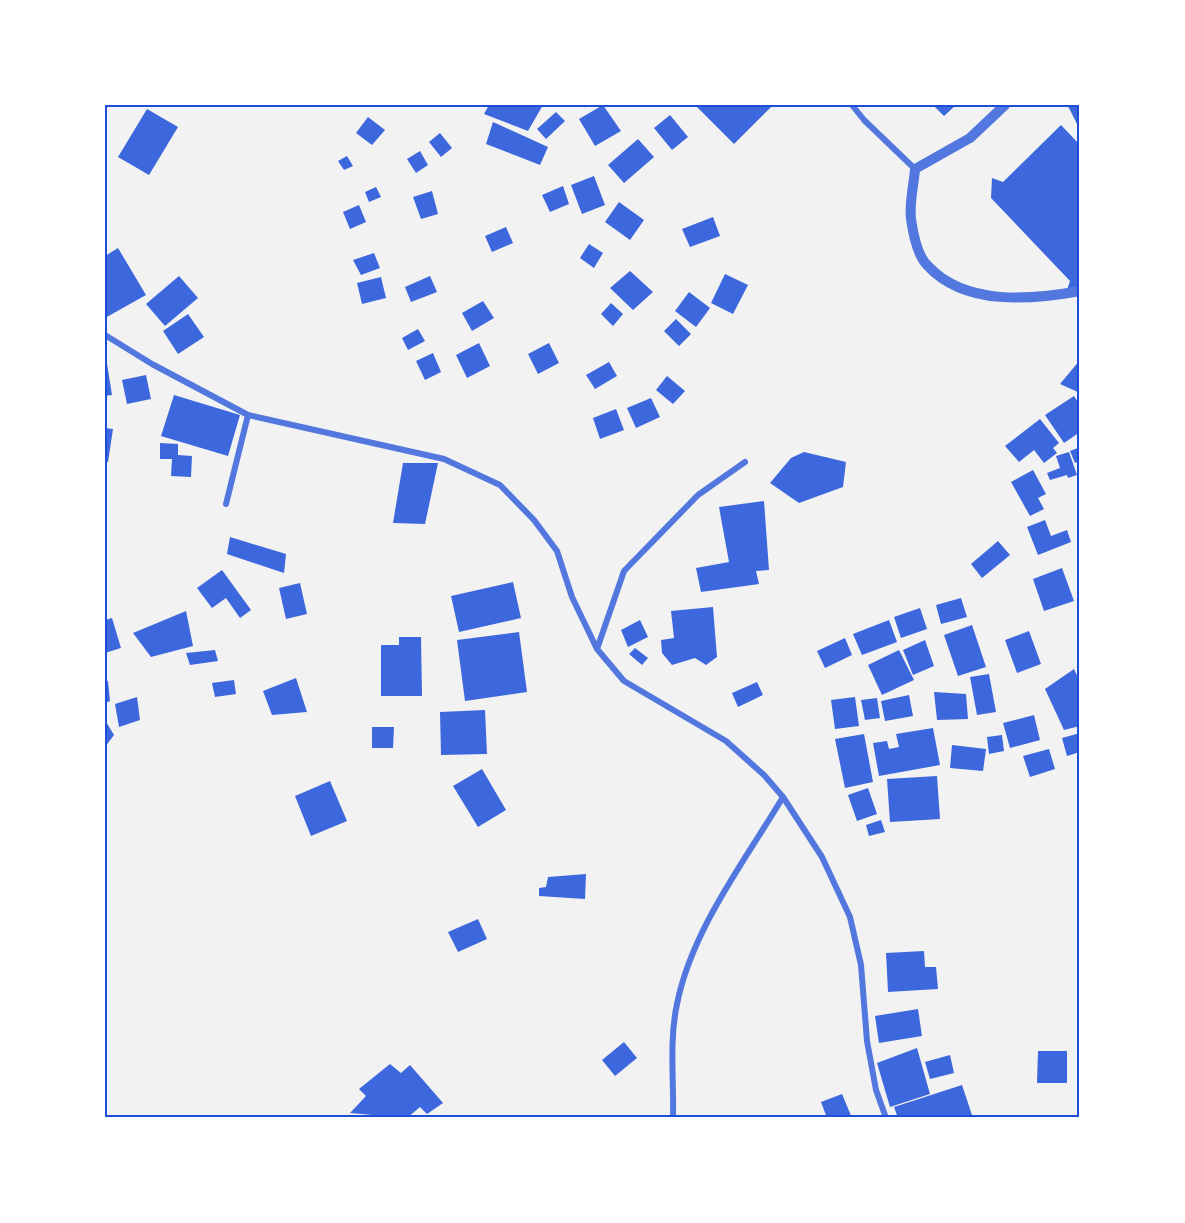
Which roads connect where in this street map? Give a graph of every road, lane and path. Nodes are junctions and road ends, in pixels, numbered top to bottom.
1 (852, 105) edge
2 (1005, 105) edge
3 (915, 168) junction
4 (1080, 291) edge
5 (105, 335) edge
6 (248, 415) junction
7 (745, 462) dead end
8 (226, 504) dead end
9 (597, 649) junction
10 (783, 797) junction
11 (673, 1118) edge
12 (886, 1118) edge

1 - 3 street
2 - 3 street
3 - 4 street
5 - 6 street
6 - 8 street
6 - 9 street
7 - 9 street
9 - 10 street
10 - 11 street
10 - 12 street

